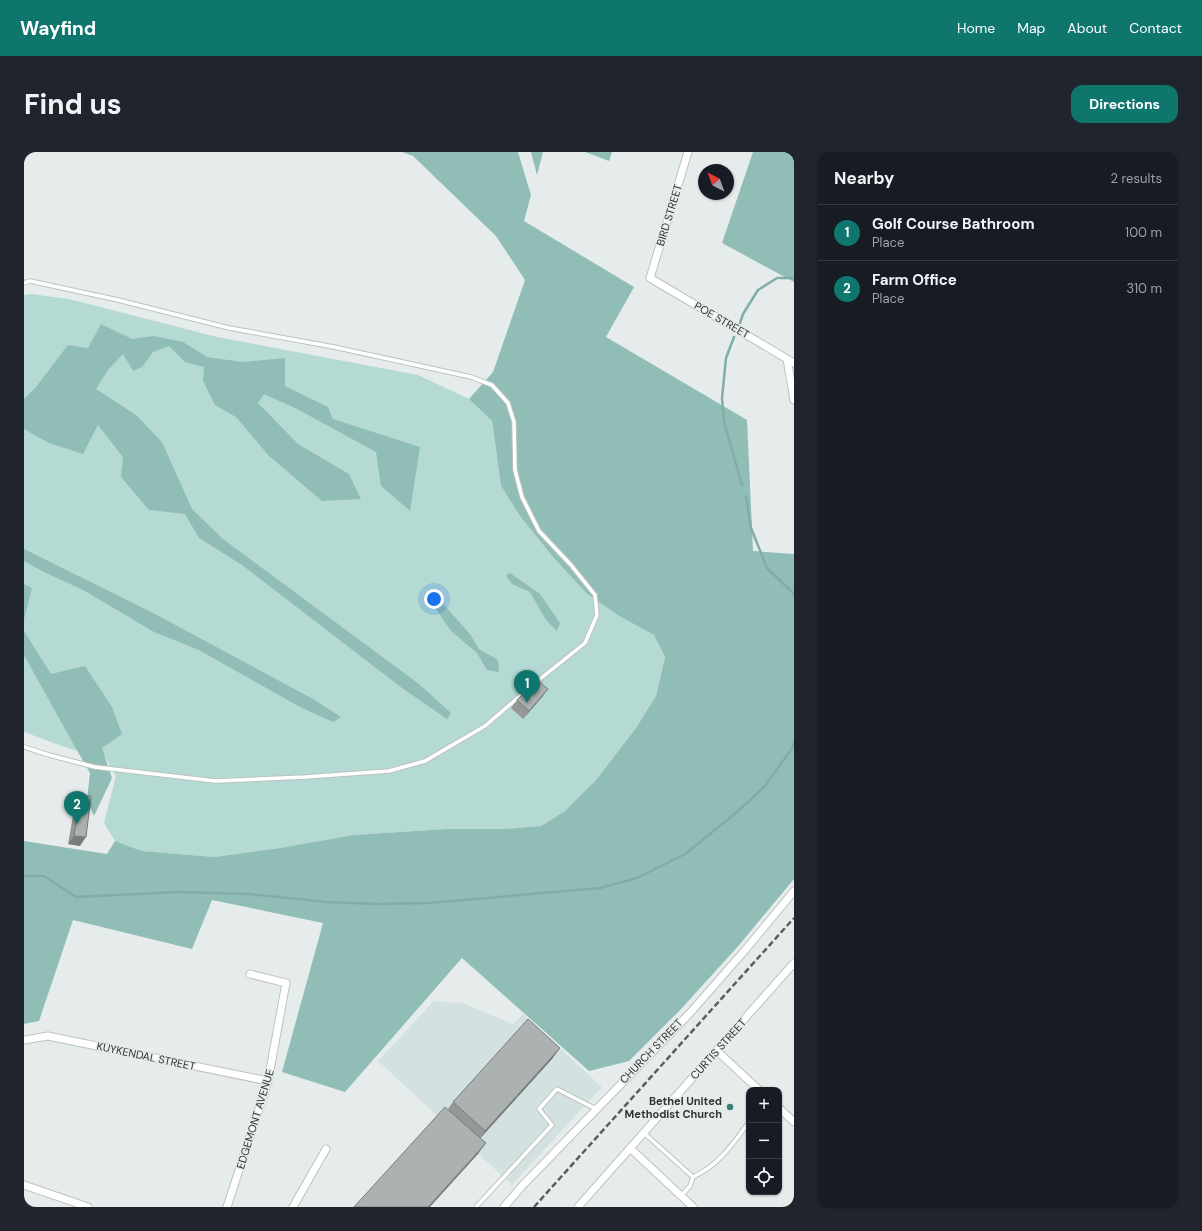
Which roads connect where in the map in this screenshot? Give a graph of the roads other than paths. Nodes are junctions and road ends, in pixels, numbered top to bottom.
1 (688, 152) edge
2 (650, 278) joint
3 (24, 283) edge
4 (787, 359) junction
5 (794, 363) edge
6 (794, 400) edge
7 (24, 747) edge
8 (794, 891) edge
9 (794, 963) edge
10 (250, 974) dead end
11 (24, 1040) edge
12 (717, 1050) junction
13 (268, 1081) junction
14 (756, 1087) edge
15 (596, 1109) junction
16 (782, 1111) edge
17 (794, 1122) edge
18 (748, 1123) edge
19 (644, 1133) junction
20 (630, 1148) junction
21 (326, 1149) dead end
22 (693, 1177) junction
23 (24, 1185) edge
24 (682, 1196) junction
25 (88, 1207) edge
26 (227, 1207) edge
27 (293, 1207) edge
28 (476, 1207) edge
29 (504, 1207) edge
30 (578, 1207) edge
31 (693, 1207) edge

1 - 2 street, BIRD STREET
2 - 4 street, POE STREET
3 - 7 lane
4 - 5 street, POE STREET
4 - 6 street
8 - 15 street, CHURCH STREET
9 - 12 street, CURTIS STREET
10 - 13 street, EDGEMONT AVENUE
11 - 13 street, KUYKENDAL STREET
12 - 14 street
12 - 19 street, CURTIS STREET
13 - 26 street, EDGEMONT AVENUE
15 - 28 lane
15 - 29 street, CHURCH STREET
16 - 17 street
18 - 22 lane
19 - 20 street, CURTIS STREET
19 - 22 lane
20 - 24 street
20 - 30 street, CURTIS STREET
21 - 27 street
22 - 24 lane
23 - 25 street
24 - 31 street

